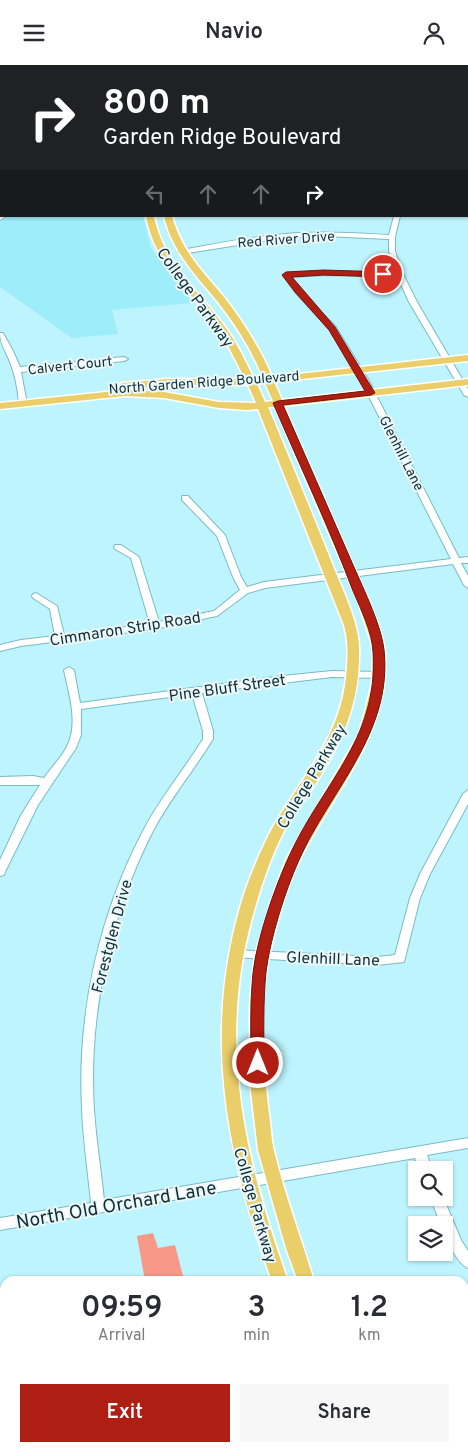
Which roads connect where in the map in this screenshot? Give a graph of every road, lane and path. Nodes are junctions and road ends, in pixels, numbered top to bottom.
1 (150, 217) edge
2 (168, 217) edge
3 (396, 217) edge
4 (392, 237) junction
5 (175, 240) junction
6 (156, 242) junction
7 (181, 252) junction
8 (400, 274) junction
9 (0, 335) edge
10 (468, 358) edge
11 (124, 359) dead end
12 (448, 360) junction
13 (16, 370) junction
14 (358, 370) junction
15 (268, 380) junction
16 (250, 382) junction
17 (464, 382) edge
18 (371, 393) junction
19 (468, 395) edge
20 (0, 399) edge
21 (23, 400) junction
22 (278, 403) junction
23 (260, 405) junction
24 (0, 406) edge
25 (185, 498) dead end
26 (118, 547) dead end
27 (468, 559) edge
28 (456, 561) junction
29 (352, 573) junction
30 (332, 576) junction
31 (468, 585) edge
32 (245, 591) junction
33 (36, 596) dead end
34 (155, 626) junction
35 (60, 638) junction
36 (0, 648) edge
37 (69, 670) dead end
38 (353, 675) junction
39 (378, 675) junction
40 (196, 690) junction
41 (76, 707) junction
42 (0, 781) edge
43 (46, 782) junction
44 (468, 794) edge
45 (0, 872) edge
46 (235, 954) junction
47 (262, 956) junction
48 (468, 1143) edge
49 (419, 1152) junction
50 (422, 1161) edge
51 (273, 1177) junction
52 (246, 1181) junction
53 (98, 1206) junction
54 (440, 1206) edge
55 (0, 1224) edge
56 (468, 1262) edge
57 (278, 1276) edge
58 (304, 1276) edge

1 - 6 main road, College Parkway
2 - 5 main road, College Parkway
3 - 4 street
4 - 7 street, Red River Drive
4 - 8 street
5 - 6 main road
5 - 7 main road, College Parkway
6 - 16 main road, College Parkway
7 - 15 main road, College Parkway
8 - 12 street
8 - 14 street, Glenhill Lane
9 - 13 street
10 - 12 main road, North Garden Ridge Boulevard
11 - 13 street, Calvert Court
12 - 14 main road, North Garden Ridge Boulevard
12 - 17 street
13 - 21 street
14 - 15 main road, North Garden Ridge Boulevard
14 - 18 street, Glenhill Lane
15 - 16 main road, North Garden Ridge Boulevard
15 - 22 main road, College Parkway
16 - 21 main road, North Garden Ridge Boulevard
16 - 23 main road, College Parkway
17 - 18 main road
17 - 19 street
18 - 22 main road
18 - 28 street, Glenhill Lane
20 - 21 main road, North Garden Ridge Boulevard
21 - 23 main road
21 - 24 main road
22 - 23 main road
22 - 29 main road, College Parkway
23 - 30 main road, College Parkway
25 - 32 street
26 - 34 street
27 - 28 street, Cimmaron Strip Road
28 - 29 street, Cimmaron Strip Road
28 - 31 street, Glenhill Lane
29 - 30 street, Cimmaron Strip Road
29 - 39 main road, College Parkway
30 - 32 street, Cimmaron Strip Road
30 - 38 main road, College Parkway
32 - 34 street, Cimmaron Strip Road
33 - 35 street
34 - 35 street, Cimmaron Strip Road
35 - 36 street, Cimmaron Strip Road
37 - 41 street
38 - 39 street, Pine Bluff Street
38 - 40 street, Pine Bluff Street
38 - 46 main road, College Parkway
39 - 47 main road, College Parkway
40 - 41 street, Pine Bluff Street
40 - 53 street, Forestglen Drive
41 - 43 street
42 - 43 street
43 - 45 street
44 - 47 street, Glenhill Lane
46 - 47 street, Glenhill Lane
46 - 52 main road, College Parkway
47 - 51 main road, College Parkway
48 - 49 street, North Old Orchard Lane
49 - 50 street
49 - 51 street, North Old Orchard Lane
51 - 52 street, North Old Orchard Lane
51 - 58 main road, College Parkway
52 - 53 street, North Old Orchard Lane
52 - 57 main road, College Parkway
53 - 55 street, North Old Orchard Lane
54 - 56 street

